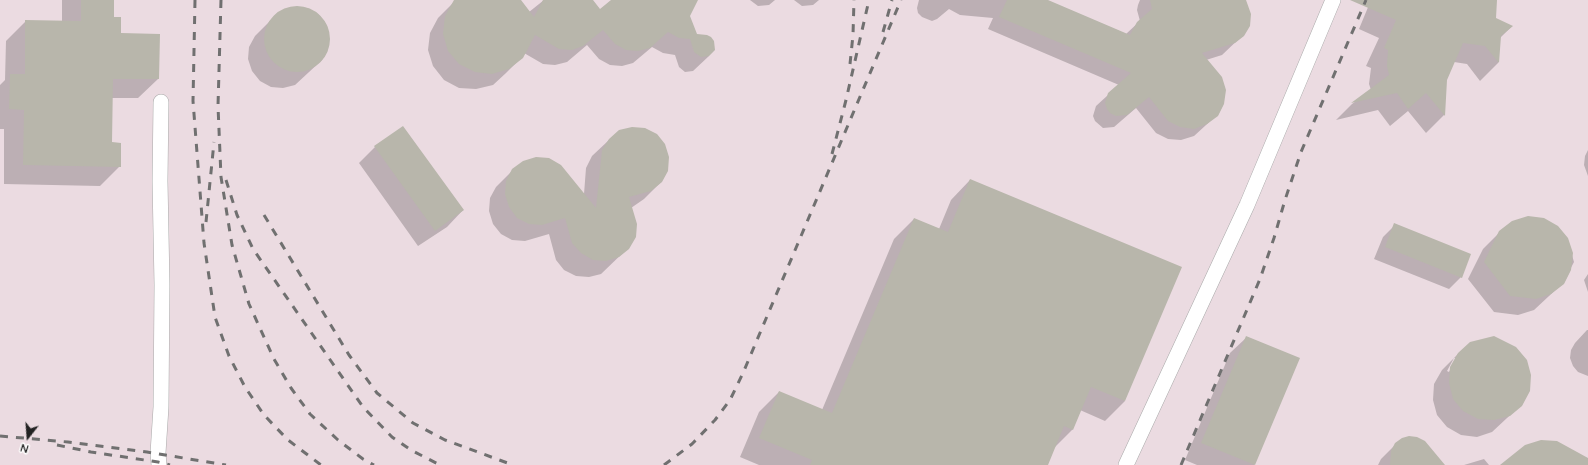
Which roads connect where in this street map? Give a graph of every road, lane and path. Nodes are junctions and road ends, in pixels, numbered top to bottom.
1 (1333, 0) edge
2 (161, 102) dead end
3 (160, 465) edge
4 (1126, 465) edge

1 - 4 lane
2 - 3 lane

